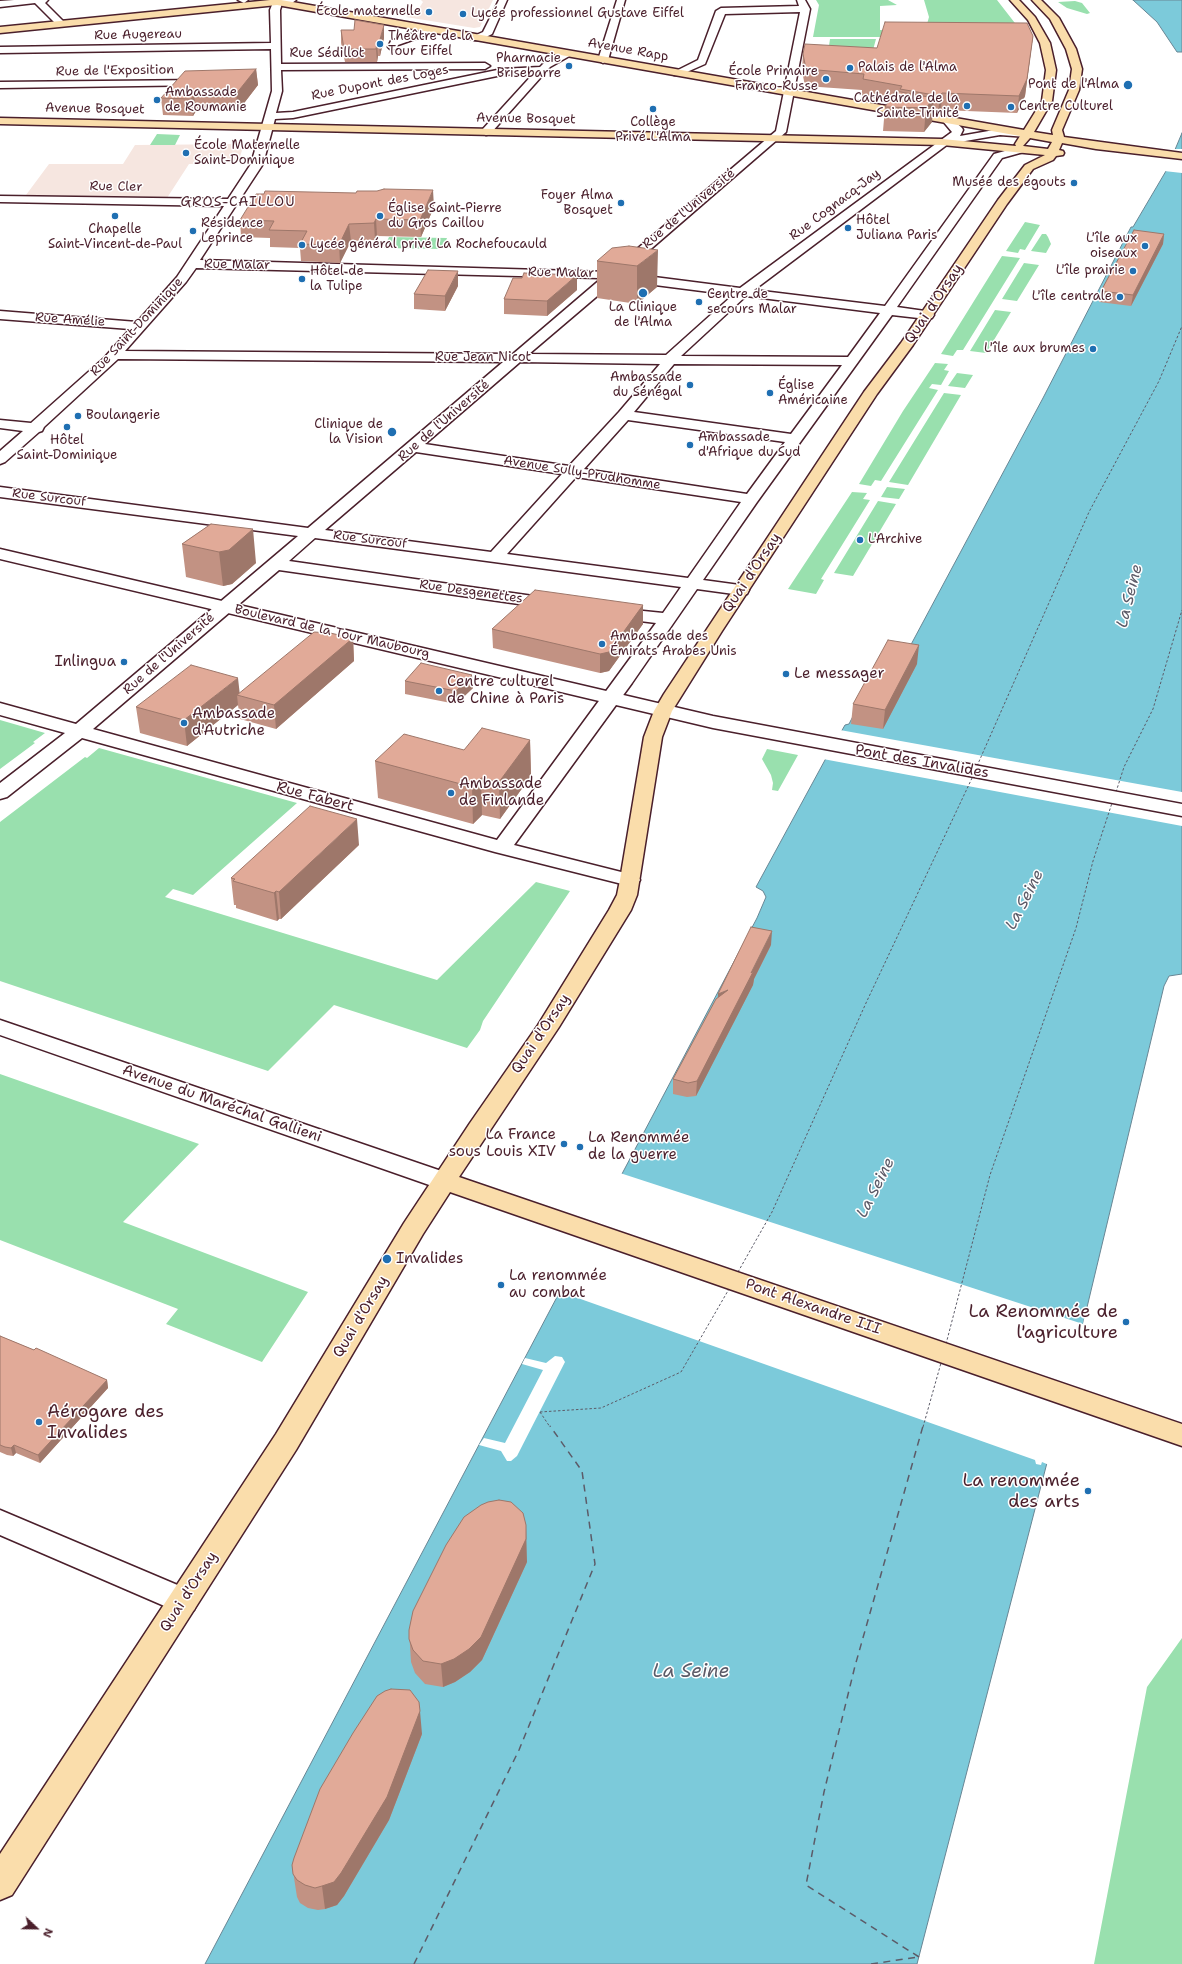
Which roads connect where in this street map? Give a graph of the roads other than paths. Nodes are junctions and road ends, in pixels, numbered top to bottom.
1 (40, 0) edge
2 (292, 0) edge
3 (503, 0) edge
4 (621, 0) edge
5 (1037, 0) edge
6 (245, 1) edge
7 (1015, 1) edge
8 (0, 4) edge
9 (277, 4) edge
10 (803, 4) edge
11 (60, 23) junction
12 (0, 30) edge
13 (432, 30) junction
14 (477, 38) junction
15 (276, 46) junction
16 (393, 47) dead end
17 (0, 50) edge
18 (568, 54) junction
19 (604, 57) junction
20 (276, 67) junction
21 (545, 68) junction
22 (502, 69) junction
23 (677, 73) junction
24 (214, 83) edge
25 (0, 85) edge
26 (789, 96) junction
27 (948, 120) junction
28 (0, 121) edge
29 (268, 121) junction
30 (486, 132) junction
31 (1027, 134) junction
32 (774, 138) junction
33 (1059, 139) junction
34 (942, 142) junction
35 (1023, 149) junction
36 (1052, 152) junction
37 (1072, 154) dead end
38 (1083, 155) dead end
39 (1137, 156) junction
40 (1182, 156) edge
41 (1182, 164) edge
42 (1029, 167) junction
43 (0, 199) edge
44 (237, 201) junction
45 (192, 264) junction
46 (612, 275) junction
47 (744, 291) junction
48 (889, 309) junction
49 (0, 315) edge
50 (927, 315) junction
51 (140, 326) junction
52 (114, 355) junction
53 (516, 359) junction
54 (669, 360) junction
55 (852, 361) junction
56 (624, 415) junction
57 (0, 424) edge
58 (37, 428) junction
59 (795, 440) junction
60 (414, 447) junction
61 (0, 459) edge
62 (572, 472) junction
63 (0, 492) edge
64 (751, 499) junction
65 (311, 533) junction
66 (0, 554) edge
67 (496, 556) junction
68 (274, 564) junction
69 (693, 582) junction
70 (741, 590) junction
71 (567, 606) edge
72 (224, 607) junction
73 (598, 610) edge
74 (668, 620) junction
75 (612, 698) junction
76 (0, 709) edge
77 (663, 711) junction
78 (79, 732) junction
79 (0, 793) edge
80 (1182, 810) edge
81 (502, 848) junction
82 (630, 880) junction
83 (0, 1027) edge
84 (444, 1181) junction
85 (1182, 1435) edge
86 (0, 1522) edge
87 (183, 1601) junction
88 (0, 1884) edge

1 - 8 street
1 - 11 street
2 - 9 street
3 - 14 street
4 - 19 street
5 - 33 main road
6 - 9 main road, Avenue Rapp
6 - 11 main road, Avenue Rapp
7 - 31 main road
9 - 13 main road, Avenue Rapp
9 - 15 street, Rue Saint-Dominique
10 - 23 street
10 - 26 street, Rue de l'Université
11 - 12 main road, Avenue Rapp
13 - 14 main road, Avenue Rapp
13 - 16 street
14 - 18 main road, Avenue Rapp
15 - 17 street, Rue Augereau
15 - 20 street, Rue Saint-Dominique
18 - 19 main road, Avenue Rapp
18 - 21 street
19 - 23 main road, Avenue Rapp
20 - 22 street, Rue Sédillot
20 - 29 street, Rue Saint-Dominique
21 - 22 street
21 - 30 street
22 - 29 street, Rue Dupont des Loges
23 - 26 main road, Avenue Rapp
24 - 25 street, Rue de l'Exposition
26 - 27 main road, Avenue Rapp
26 - 32 street, Rue de l'Université
27 - 31 main road, Avenue Rapp
27 - 34 street, Rue Cognacq-Jay
28 - 29 main road, Avenue Bosquet
29 - 30 main road, Avenue Bosquet
29 - 44 street, Rue Saint-Dominique
30 - 32 main road, Avenue Bosquet
31 - 33 main road, Avenue Rapp
31 - 34 street
31 - 35 main road
32 - 34 main road, Avenue Bosquet
32 - 46 street, Rue de l'Université
33 - 36 main road
33 - 39 main road
34 - 35 main road, Avenue Bosquet
34 - 47 street, Rue Cognacq-Jay
35 - 36 main road, Avenue Bosquet
35 - 42 main road
35 - 48 street
36 - 37 main road
36 - 42 main road, Quai d'Orsay
38 - 39 main road
39 - 40 main road
39 - 41 main road
42 - 50 main road, Quai d'Orsay
43 - 44 street, Rue Cler
44 - 45 street, Rue Saint-Dominique
45 - 46 street, Rue Malar
45 - 51 street, Rue Saint-Dominique
46 - 47 street, Rue Malar
46 - 53 street, Rue de l'Université
47 - 48 street, Rue Malar
47 - 54 street, Rue Cognacq-Jay
48 - 50 street, Rue Malar
48 - 55 street
49 - 51 street, Rue Amélie
50 - 70 main road, Quai d'Orsay
51 - 52 street, Rue Saint-Dominique
52 - 53 street, Rue Jean Nicot
52 - 58 street, Rue Saint-Dominique
53 - 54 street, Rue Jean Nicot
53 - 60 street, Rue de l'Université
54 - 55 street, Rue Jean Nicot
54 - 56 street, Rue Cognacq-Jay
55 - 59 street
56 - 59 street
56 - 62 street, Rue Cognacq-Jay
57 - 58 street
58 - 61 street, Rue Saint-Dominique
59 - 64 street
60 - 62 street, Avenue Sully-Prudhomme
60 - 65 street, Rue de l'Université
62 - 64 street, Avenue Sully-Prudhomme
62 - 67 street, Rue Cognacq-Jay
63 - 65 street, Rue Surcouf
64 - 69 street
65 - 67 street, Rue Surcouf
65 - 68 street, Rue de l'Université
66 - 72 street, Boulevard de la Tour Maubourg
67 - 69 street, Rue Surcouf
68 - 71 street, Rue Desgenettes
68 - 72 street, Rue de l'Université
69 - 70 street, Rue Surcouf
69 - 74 street
70 - 77 main road, Quai d'Orsay
72 - 75 street, Boulevard de la Tour Maubourg
72 - 78 street, Rue de l'Université
73 - 74 street
74 - 75 street
75 - 77 street, Boulevard de la Tour Maubourg
75 - 81 street
76 - 78 street, Rue Fabert
77 - 80 street, Pont des Invalides
77 - 82 main road, Quai d'Orsay
78 - 79 street, Rue de l'Université
78 - 81 street, Rue Fabert
81 - 82 street, Rue Fabert
82 - 84 main road, Quai d'Orsay
83 - 84 street, Avenue du Maréchal Gallieni
84 - 85 main road, Pont Alexandre III
84 - 87 main road, Quai d'Orsay
86 - 87 street
87 - 88 main road, Quai d'Orsay

